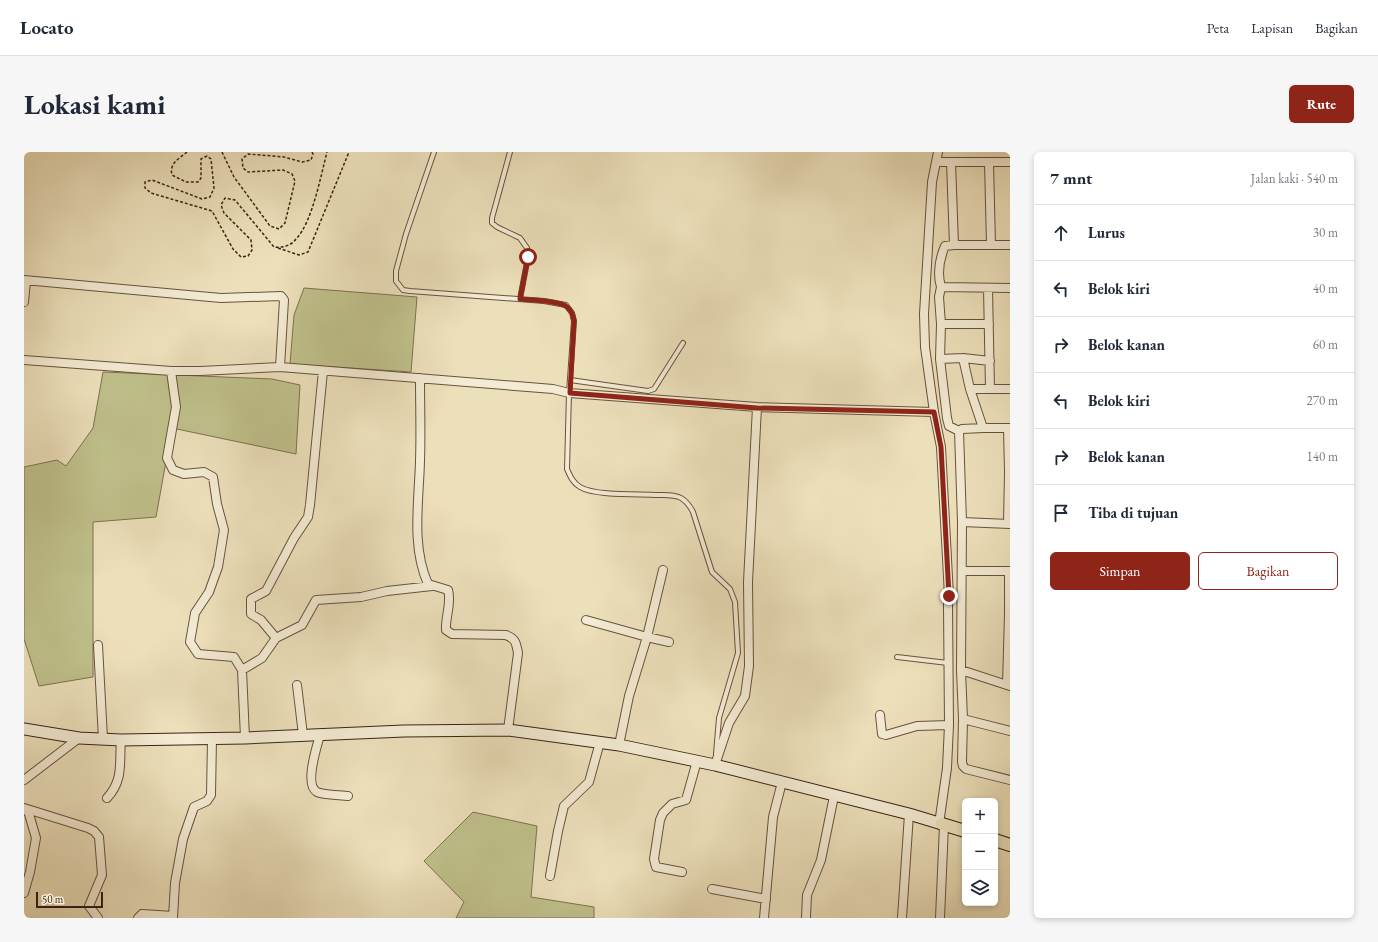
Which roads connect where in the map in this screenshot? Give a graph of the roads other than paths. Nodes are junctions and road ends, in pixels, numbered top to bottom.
1 (434, 152) edge
2 (510, 152) edge
3 (938, 152) edge
4 (937, 162) junction
5 (951, 162) junction
6 (989, 162) junction
7 (1010, 162) edge
8 (954, 245) junction
9 (991, 245) junction
10 (1010, 245) edge
11 (25, 281) edge
12 (941, 287) junction
13 (988, 288) junction
14 (1010, 288) edge
15 (520, 299) junction
16 (24, 302) edge
17 (941, 324) junction
18 (989, 324) junction
19 (683, 343) dead end
20 (963, 358) junction
21 (940, 359) junction
22 (24, 360) edge
23 (990, 361) junction
24 (280, 367) junction
25 (171, 370) junction
26 (323, 370) junction
27 (420, 378) junction
28 (570, 380) junction
29 (970, 389) junction
30 (990, 389) junction
31 (1010, 389) edge
32 (570, 393) junction
33 (757, 408) junction
34 (934, 412) junction
35 (983, 428) junction
36 (1009, 428) edge
37 (958, 431) junction
38 (1010, 472) edge
39 (962, 522) junction
40 (1009, 524) edge
41 (663, 570) dead end
42 (962, 571) junction
43 (1009, 571) edge
44 (432, 586) junction
45 (1010, 614) edge
46 (586, 620) dead end
47 (647, 637) junction
48 (276, 638) junction
49 (669, 642) dead end
50 (98, 645) dead end
51 (897, 657) dead end
52 (948, 662) junction
53 (242, 670) junction
54 (961, 670) junction
55 (297, 685) dead end
56 (1009, 685) edge
57 (880, 715) dead end
58 (963, 719) junction
59 (949, 725) junction
60 (24, 729) edge
61 (508, 730) junction
62 (1010, 731) edge
63 (303, 735) junction
64 (320, 735) junction
65 (79, 738) junction
66 (245, 738) junction
67 (103, 739) junction
68 (212, 739) junction
69 (121, 740) junction
70 (600, 742) junction
71 (619, 745) junction
72 (697, 761) junction
73 (715, 765) junction
74 (24, 780) edge
75 (1010, 780) edge
76 (782, 782) junction
77 (348, 796) dead end
78 (834, 796) junction
79 (107, 798) dead end
80 (25, 808) edge
81 (909, 814) junction
82 (942, 824) junction
83 (962, 830) edge
84 (998, 841) edge
85 (1010, 845) edge
86 (682, 872) dead end
87 (550, 876) dead end
88 (712, 889) dead end
89 (24, 893) edge
90 (766, 899) junction
91 (173, 917) edge
92 (98, 918) edge
93 (138, 918) edge
94 (764, 918) edge
95 (806, 918) edge
96 (902, 918) edge
97 (940, 918) edge

1 - 15 lane
2 - 15 lane
3 - 4 street
4 - 5 street
4 - 34 street
5 - 6 street
5 - 8 street
6 - 7 street
6 - 9 street
8 - 9 street
8 - 12 street
9 - 10 street
11 - 16 street
11 - 24 street
12 - 13 street
12 - 17 street
13 - 14 street
13 - 18 street
15 - 28 lane
17 - 18 street
17 - 21 street
18 - 23 street
19 - 28 lane
20 - 21 street
20 - 23 street
20 - 29 street
21 - 37 street
22 - 25 street
23 - 30 street
24 - 25 street
24 - 26 street
25 - 53 street
26 - 27 street
26 - 48 street
27 - 32 street
27 - 44 street
28 - 32 lane
29 - 30 street
29 - 35 street
30 - 31 street
32 - 33 street
32 - 73 lane
33 - 34 street
33 - 73 street
34 - 52 street
35 - 36 street
35 - 37 street
36 - 38 street
37 - 39 street
38 - 40 street
39 - 40 street
39 - 42 street
41 - 47 street
42 - 43 street
42 - 54 street
43 - 45 street
44 - 48 street
44 - 61 street
45 - 56 street
46 - 47 street
47 - 49 street
47 - 71 street
48 - 53 street
50 - 67 street
51 - 52 lane
52 - 59 street
53 - 66 street
54 - 56 street
54 - 58 street
55 - 63 street
57 - 59 street
58 - 62 street
58 - 75 street
59 - 82 street
60 - 65 main road
61 - 64 main road
61 - 70 main road
63 - 64 main road
63 - 66 main road
64 - 77 street
65 - 67 main road
65 - 74 street
66 - 68 main road
67 - 69 main road
68 - 69 main road
68 - 91 street
69 - 79 street
70 - 71 main road
70 - 87 street
71 - 72 main road
72 - 73 main road
72 - 86 street
73 - 76 main road
76 - 78 main road
76 - 90 street
78 - 81 main road
78 - 95 street
80 - 89 street
80 - 92 street
81 - 82 main road
81 - 96 street
82 - 83 main road
82 - 97 street
84 - 85 main road
88 - 90 street
90 - 94 street
91 - 93 street

